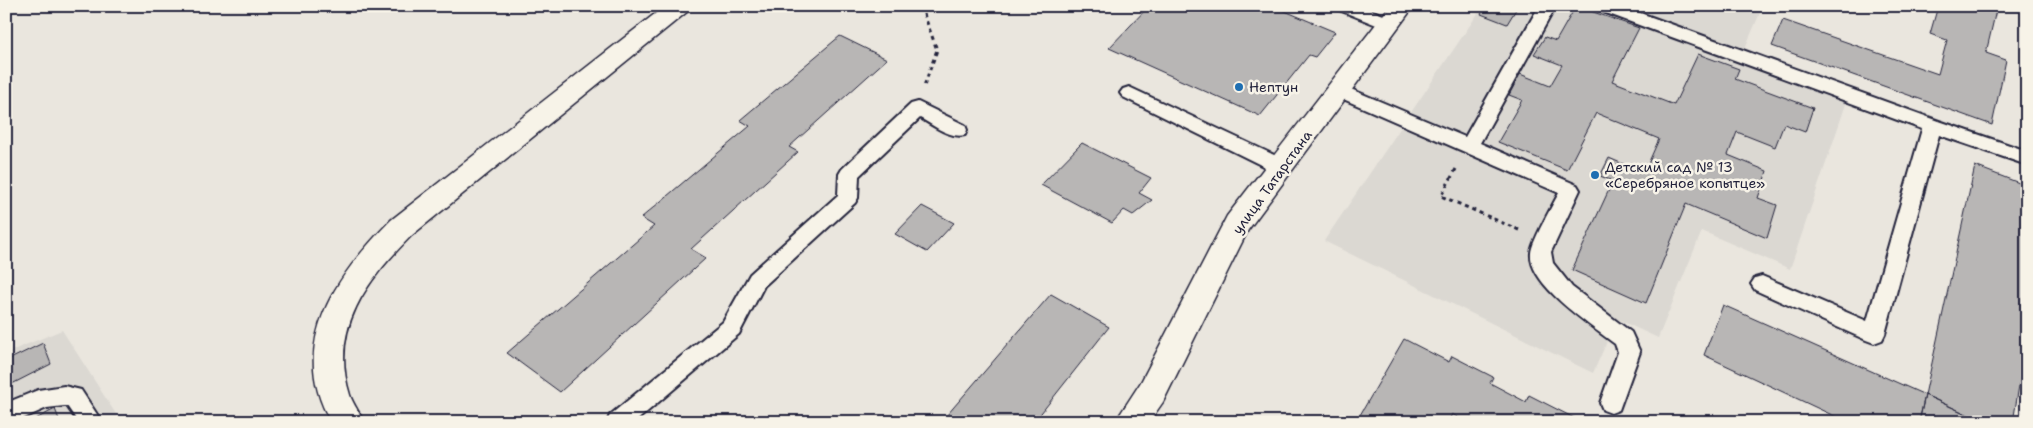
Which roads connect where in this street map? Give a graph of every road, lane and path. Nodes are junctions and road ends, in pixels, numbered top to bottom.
1 (680, 6) edge
2 (921, 6) edge
3 (1345, 6) edge
4 (1548, 6) edge
5 (1604, 6) edge
6 (1396, 15) edge
7 (1340, 91) junction
8 (1129, 93) dead end
9 (918, 109) junction
10 (1932, 126) junction
11 (958, 130) dead end
12 (1469, 146) junction
13 (2027, 158) edge
14 (1282, 167) junction
15 (1546, 242) junction
16 (1762, 284) dead end
17 (1611, 403) dead end
18 (6, 415) edge
19 (90, 422) edge
20 (348, 422) edge
21 (618, 422) edge
22 (1130, 422) edge

1 - 20 street
2 - 9 path
3 - 6 lane
4 - 12 lane
5 - 10 lane
6 - 7 street, улица Татарстана
7 - 12 lane
7 - 14 street, улица Татарстана
8 - 14 lane
9 - 11 lane
9 - 21 lane
10 - 13 lane
10 - 16 lane
12 - 15 lane
12 - 15 path
14 - 22 street, улица Татарстана
15 - 17 lane
18 - 19 lane

